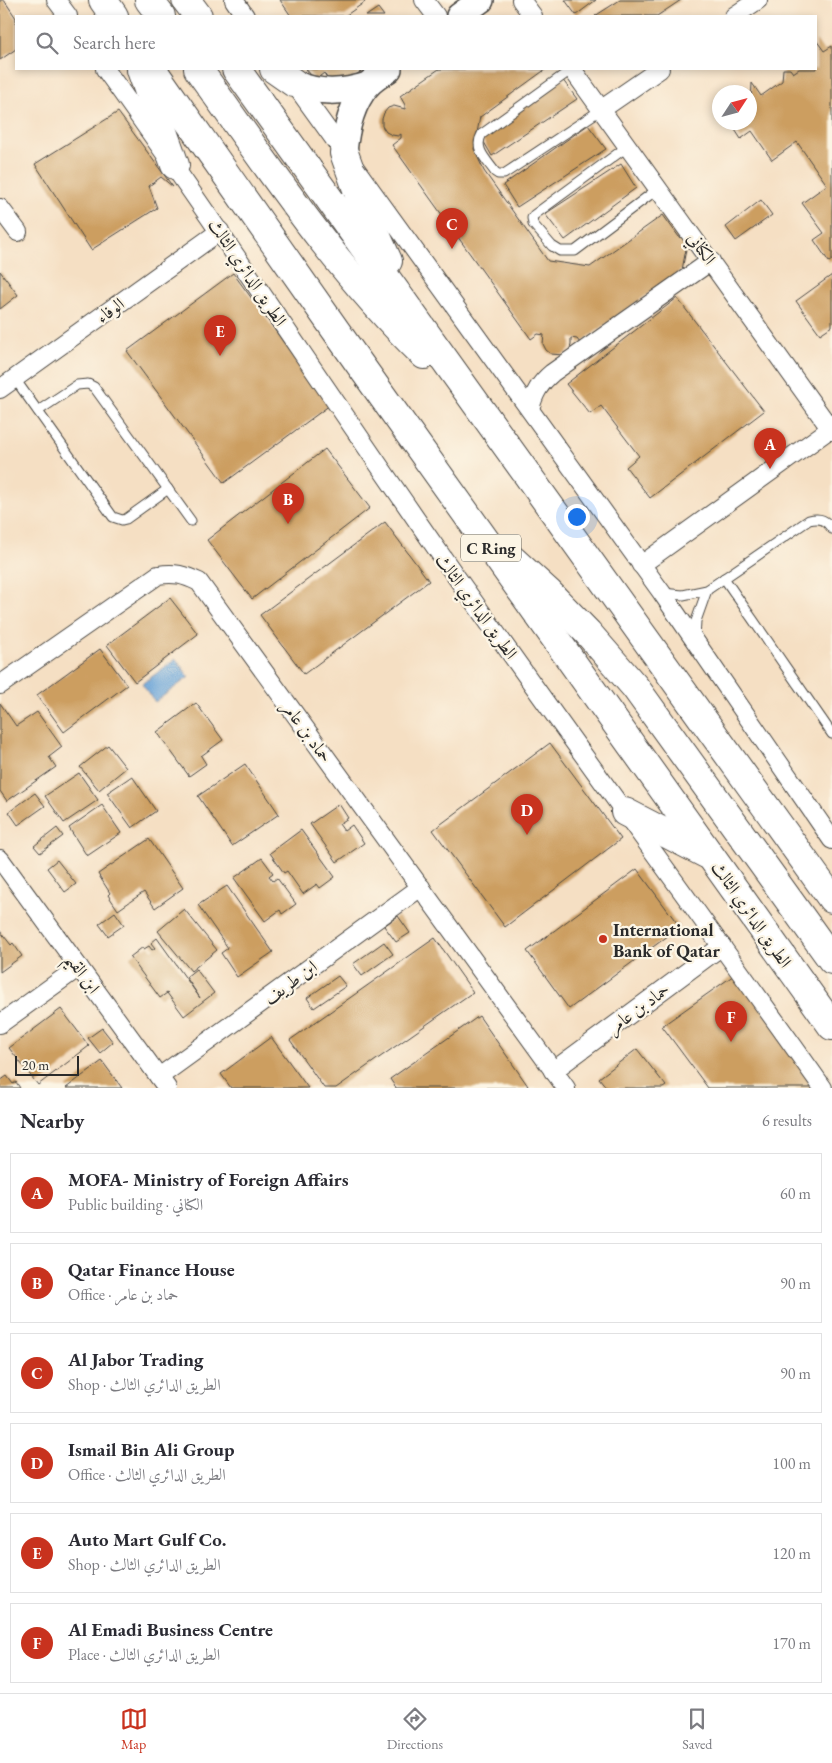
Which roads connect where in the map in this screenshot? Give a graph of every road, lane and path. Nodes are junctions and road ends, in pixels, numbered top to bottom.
1 (56, 0) edge
2 (103, 0) edge
3 (150, 0) edge
4 (234, 0) edge
5 (424, 0) edge
6 (481, 0) edge
7 (521, 0) edge
8 (758, 0) edge
9 (67, 15) edge
10 (113, 15) edge
11 (160, 15) edge
12 (244, 15) edge
13 (435, 15) edge
14 (460, 15) edge
15 (532, 15) edge
16 (736, 15) edge
17 (106, 70) edge
18 (140, 70) edge
19 (153, 70) edge
20 (199, 70) edge
21 (237, 70) edge
22 (388, 70) edge
23 (571, 70) edge
24 (573, 70) edge
25 (659, 70) edge
26 (284, 74) edge
27 (368, 85) junction
28 (602, 109) junction
29 (628, 146) junction
30 (344, 153) junction
31 (175, 165) junction
32 (659, 188) junction
33 (0, 208) edge
34 (220, 231) junction
35 (18, 232) dead end
36 (711, 261) junction
37 (414, 317) junction
38 (15, 379) junction
39 (0, 389) edge
40 (476, 401) junction
41 (530, 409) junction
42 (38, 411) junction
43 (831, 430) edge
44 (168, 489) junction
45 (191, 521) dead end
46 (472, 522) junction
47 (832, 529) edge
48 (641, 566) junction
49 (724, 578) junction
50 (707, 590) junction
51 (662, 593) junction
52 (694, 640) junction
53 (0, 684) edge
54 (832, 734) edge
55 (626, 812) junction
56 (832, 840) edge
57 (712, 858) junction
58 (0, 859) edge
59 (421, 887) junction
60 (832, 899) edge
61 (722, 946) junction
62 (832, 960) edge
63 (79, 968) junction
64 (0, 1024) edge
65 (832, 1026) edge
66 (553, 1071) junction
67 (163, 1082) edge
68 (566, 1088) edge
69 (823, 1088) edge

1 - 9 street
2 - 10 highway
3 - 11 highway
4 - 12 street
5 - 13 street
6 - 14 street
7 - 15 street
8 - 16 street
17 - 31 street, الطريق الدائري الثالث
18 - 31 highway
19 - 46 highway, الطريق الدائري الثالث / C Ring
20 - 40 highway
21 - 37 highway
22 - 27 street
23 - 28 lane
24 - 28 street, الكناني
25 - 28 street
26 - 27 street
26 - 30 street
27 - 30 street
28 - 29 street, الكناني
29 - 32 street, الكناني
29 - 32 lane
30 - 37 highway
30 - 41 street
31 - 34 street, الطريق الدائري الثالث
32 - 36 street, الكناني
33 - 35 street
34 - 38 street, الوفاء
34 - 55 street, الطريق الدائري الثالث
36 - 41 street
36 - 43 street, الكناني
37 - 40 highway
38 - 39 street, الوفاء
38 - 42 lane
40 - 60 highway
41 - 48 street
42 - 44 lane
42 - 44 lane
43 - 48 street, الكناني
44 - 45 lane
46 - 57 highway, الطريق الدائري الثالث / C Ring
46 - 62 highway
47 - 49 lane
48 - 51 street
49 - 50 lane
49 - 54 lane
50 - 51 lane
50 - 52 lane
51 - 52 street
52 - 56 street
53 - 59 street, حماد بن عامر
55 - 57 highway
55 - 61 street, الطريق الدائري الثالث
57 - 65 highway, الطريق الدائري الثالث / C Ring
58 - 63 street, ابن القيم
59 - 66 street, حماد بن عامر
59 - 67 street, ابن طريف
61 - 66 street, حماد بن عامر
61 - 69 street, الطريق الدائري الثالث
63 - 64 street
63 - 67 street, ابن القيم
66 - 68 street, حماد بن عامر

